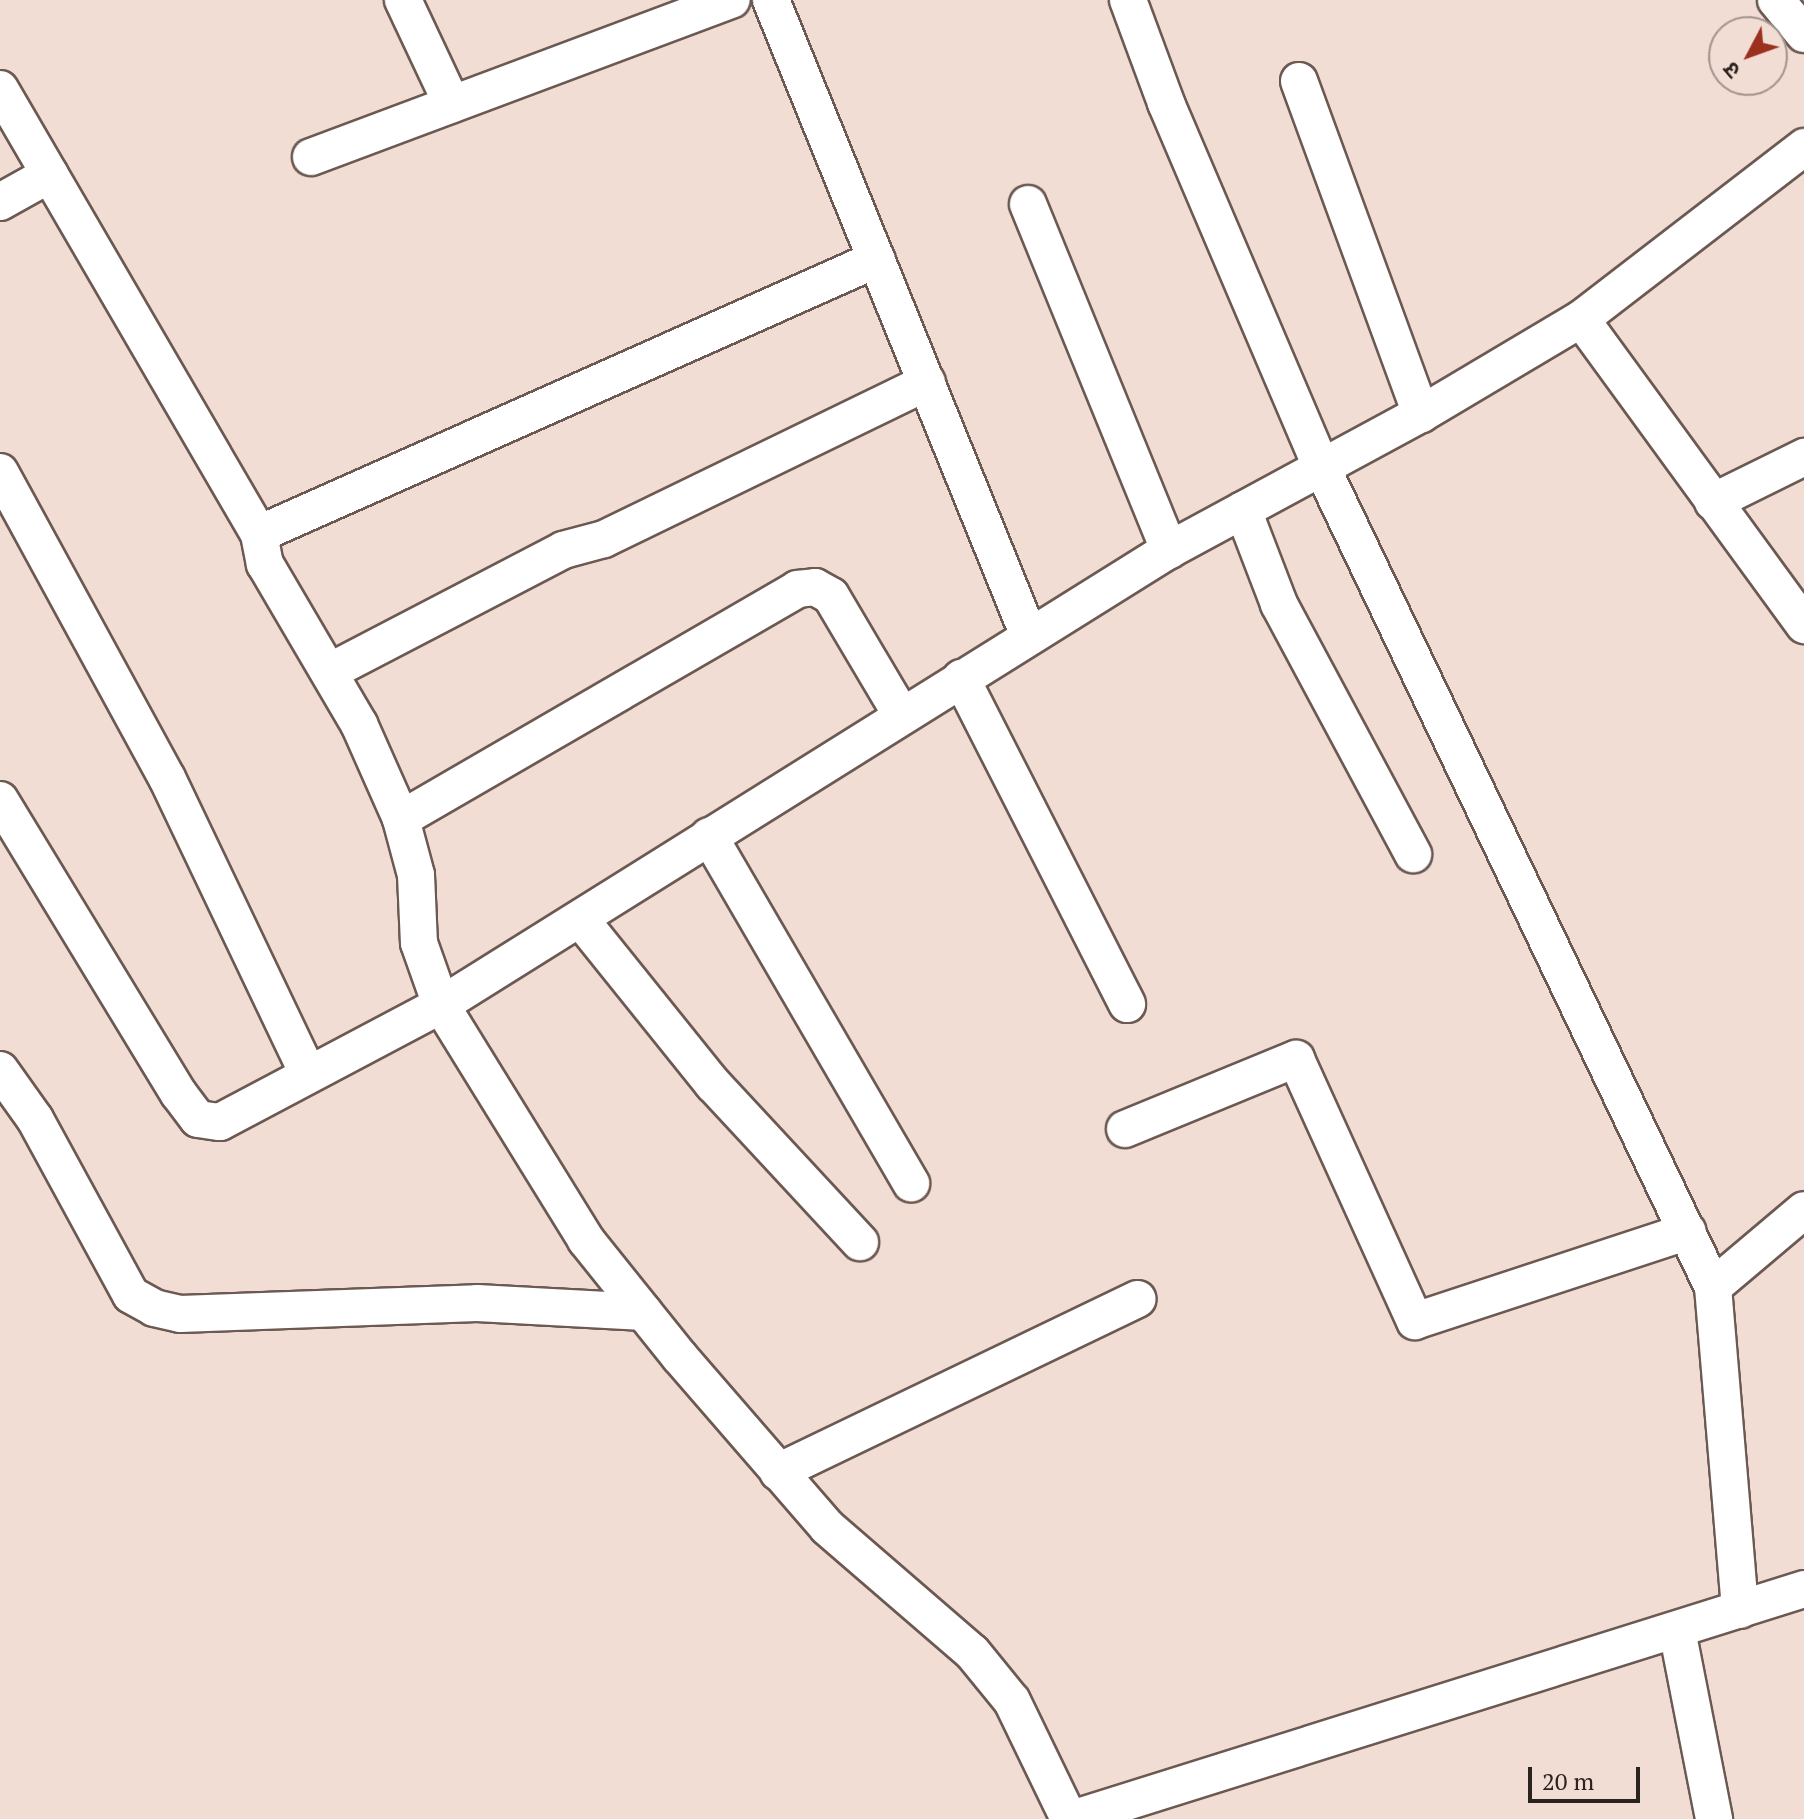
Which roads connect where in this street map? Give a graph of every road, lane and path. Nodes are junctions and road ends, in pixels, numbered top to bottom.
1 (403, 0) edge
2 (732, 0) edge
3 (771, 0) edge
4 (1128, 0) edge
5 (1778, 0) edge
6 (1804, 34) edge
7 (1299, 81) dead end
8 (0, 89) edge
9 (452, 104) junction
10 (1804, 147) edge
11 (311, 157) dead end
12 (50, 174) junction
13 (0, 202) edge
14 (1028, 204) dead end
15 (877, 259) junction
16 (1581, 319) junction
17 (927, 382) junction
18 (1421, 414) junction
19 (1804, 457) edge
20 (1322, 468) junction
21 (0, 472) edge
22 (1713, 502) junction
23 (1243, 510) junction
24 (259, 534) junction
25 (1169, 550) junction
26 (1804, 625) edge
27 (1029, 636) junction
28 (331, 671) junction
29 (961, 678) junction
30 (902, 716) junction
31 (0, 800) edge
32 (401, 819) junction
33 (709, 836) junction
34 (1413, 854) dead end
35 (581, 920) junction
36 (1127, 1004) dead end
37 (441, 1005) junction
38 (0, 1070) edge
39 (308, 1073) junction
40 (1125, 1129) dead end
41 (911, 1183) dead end
42 (1804, 1210) edge
43 (1688, 1231) junction
44 (860, 1242) dead end
45 (1713, 1287) junction
46 (1138, 1299) dead end
47 (644, 1312) junction
48 (778, 1472) junction
49 (1804, 1589) edge
50 (1740, 1610) junction
51 (1677, 1630) junction
52 (1070, 1819) edge
53 (1714, 1819) edge

1 - 9 street
2 - 9 street
3 - 15 street
4 - 20 street
5 - 6 street
7 - 18 street
8 - 12 street
9 - 11 street
10 - 16 street
12 - 13 street
12 - 24 street
14 - 25 street
15 - 17 street
15 - 24 street
16 - 18 street
16 - 22 street
17 - 27 street
17 - 28 street
18 - 20 street
19 - 22 street
20 - 23 street
20 - 43 street
21 - 39 street
22 - 26 street
23 - 25 street
23 - 34 street
24 - 28 street
25 - 27 street
27 - 29 street
28 - 32 street
29 - 30 street
29 - 36 street
30 - 32 street
30 - 33 street
31 - 39 street
32 - 37 street
33 - 35 street
33 - 41 street
35 - 37 street
35 - 44 street
37 - 39 street
37 - 47 street
38 - 47 street
40 - 43 street
42 - 45 street
43 - 45 street
45 - 50 street
46 - 48 street
47 - 48 street
48 - 52 street
49 - 50 street
50 - 51 street
51 - 52 street
51 - 53 street

